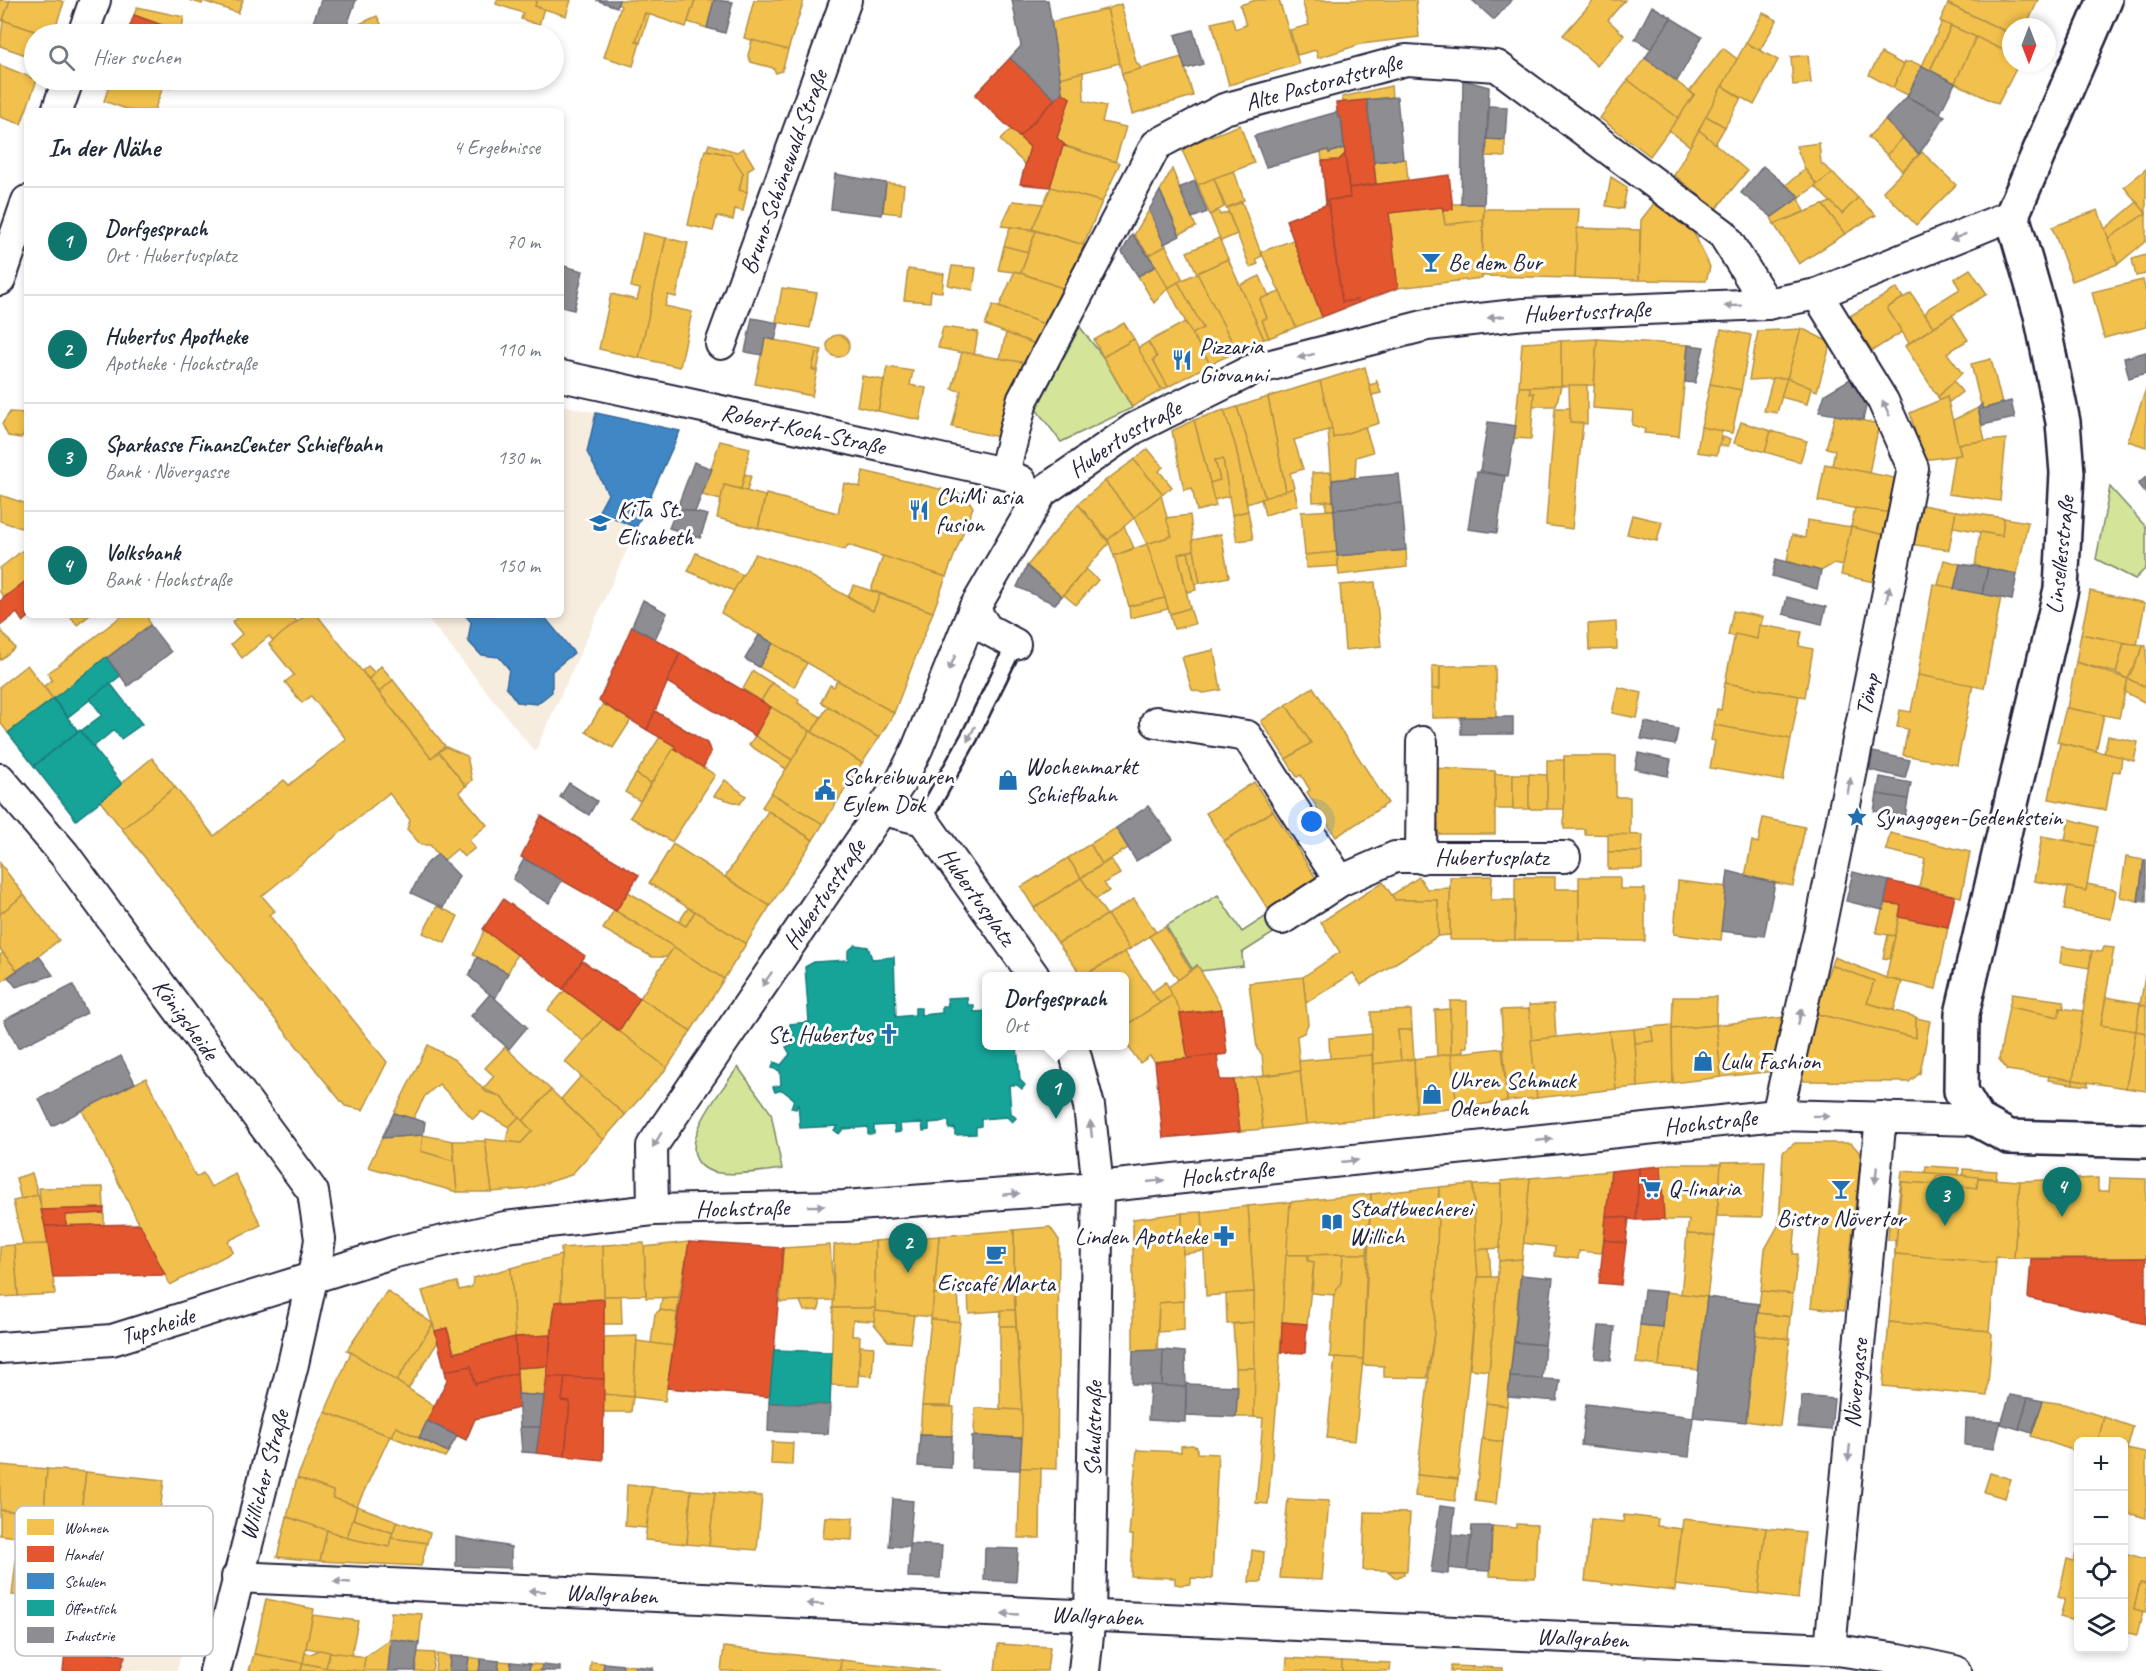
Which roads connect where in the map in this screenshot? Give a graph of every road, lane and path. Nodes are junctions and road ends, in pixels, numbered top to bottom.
1 (95, 0) edge
2 (846, 0) edge
3 (2105, 0) edge
4 (87, 24) edge
5 (64, 90) edge
6 (58, 108) edge
7 (24, 214) edge
8 (2012, 215) junction
9 (12, 266) edge
10 (1817, 294) junction
11 (1767, 304) junction
12 (721, 344) dead end
13 (564, 377) edge
14 (1004, 473) junction
15 (1042, 492) junction
16 (974, 609) junction
17 (1015, 644) joint
18 (1156, 722) dead end
19 (1422, 742) dead end
20 (0, 779) edge
21 (884, 810) junction
22 (923, 820) junction
23 (1565, 857) dead end
24 (1421, 858) junction
25 (1340, 881) junction
26 (1282, 919) dead end
27 (1031, 972) edge
28 (1074, 1050) edge
29 (1777, 1115) junction
30 (1881, 1117) junction
31 (1978, 1120) junction
32 (2146, 1141) edge
33 (1098, 1187) junction
34 (653, 1210) junction
35 (312, 1280) junction
36 (0, 1348) edge
37 (237, 1577) junction
38 (1090, 1617) junction
39 (1830, 1648) junction
40 (215, 1671) edge
41 (1084, 1671) edge
42 (1955, 1671) edge

1 - 4 street
2 - 12 street, Bruno-Schönewald-Straße
3 - 8 street
5 - 6 street
7 - 9 street
8 -> 10 street, Hubertusstraße
8 - 31 street, Linsellesstraße
10 - 11 street, Hubertusstraße
29 -> 10 street, Tömp
11 - 14 street, Alte Pastoratstraße
11 -> 15 street, Hubertusstraße
13 - 14 street, Robert-Koch-Straße
14 - 15 street, Robert-Koch-Straße
15 - 16 street, Hubertusstraße
16 - 17 street
16 -> 21 street, Hubertusstraße
17 -> 22 lane
18 - 25 street
19 - 24 street, Hubertusplatz
20 - 35 street, Königsheide
21 - 22 street
21 -> 34 street, Hubertusstraße
22 - 27 street, Hubertusplatz
23 - 24 street, Hubertusplatz
24 - 25 street, Hubertusplatz
25 - 26 street, Hubertusplatz
33 -> 28 street
29 -> 30 street, Hochstraße
33 -> 29 street, Hochstraße
30 - 31 street, Hochstraße
30 -> 39 street, Növergasse
31 - 32 street, Hochstraße
34 -> 33 street, Hochstraße
33 - 38 street, Schulstraße
34 - 35 street, Hochstraße
35 - 36 street, Tupsheide
35 - 37 street, Willicher Straße
38 -> 37 street, Wallgraben
37 - 40 street, Willicher Straße
38 - 39 street, Wallgraben
38 - 41 street, Schulstraße
39 - 42 street, Wallgraben

